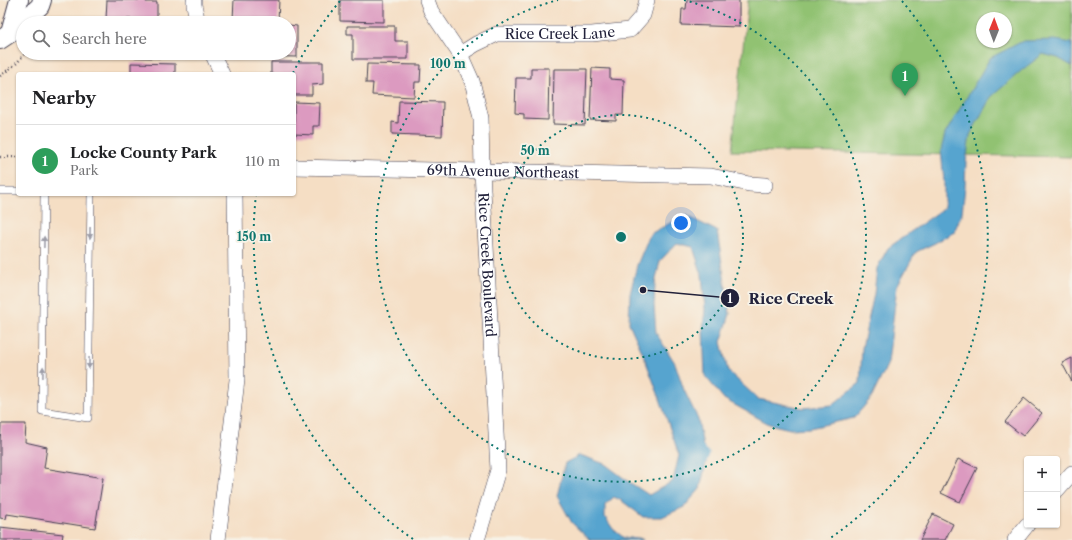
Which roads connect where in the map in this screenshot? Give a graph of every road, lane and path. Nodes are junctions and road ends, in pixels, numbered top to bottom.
1 (19, 0) edge
2 (42, 0) edge
3 (194, 0) edge
4 (427, 0) edge
5 (646, 0) edge
6 (29, 16) edge
7 (196, 16) edge
8 (16, 27) edge
9 (5, 37) edge
10 (460, 54) junction
11 (19, 60) edge
12 (215, 60) edge
13 (221, 72) edge
14 (0, 76) edge
15 (0, 157) edge
16 (16, 157) edge
17 (296, 167) edge
18 (482, 171) junction
19 (766, 185) dead end
20 (0, 191) edge
21 (16, 191) edge
22 (44, 196) edge
23 (91, 196) edge
24 (235, 196) edge
25 (1072, 473) edge
26 (1060, 487) edge
27 (1024, 528) edge
28 (218, 540) edge
29 (477, 540) edge
30 (1014, 540) edge

1 - 9 street
2 - 6 street
3 - 7 street
4 - 10 street, Rice Creek Boulevard
5 - 10 street, Rice Creek Lane
8 - 9 street
10 - 18 street, Rice Creek Boulevard
11 - 14 path
12 - 13 street
15 - 16 path
17 - 18 street, 69th Avenue Northeast
18 - 19 street, 69th Avenue Northeast
18 - 29 street, Rice Creek Boulevard
20 - 21 lane
23 -> 22 lane
24 - 28 street
25 - 26 street
27 - 30 street

